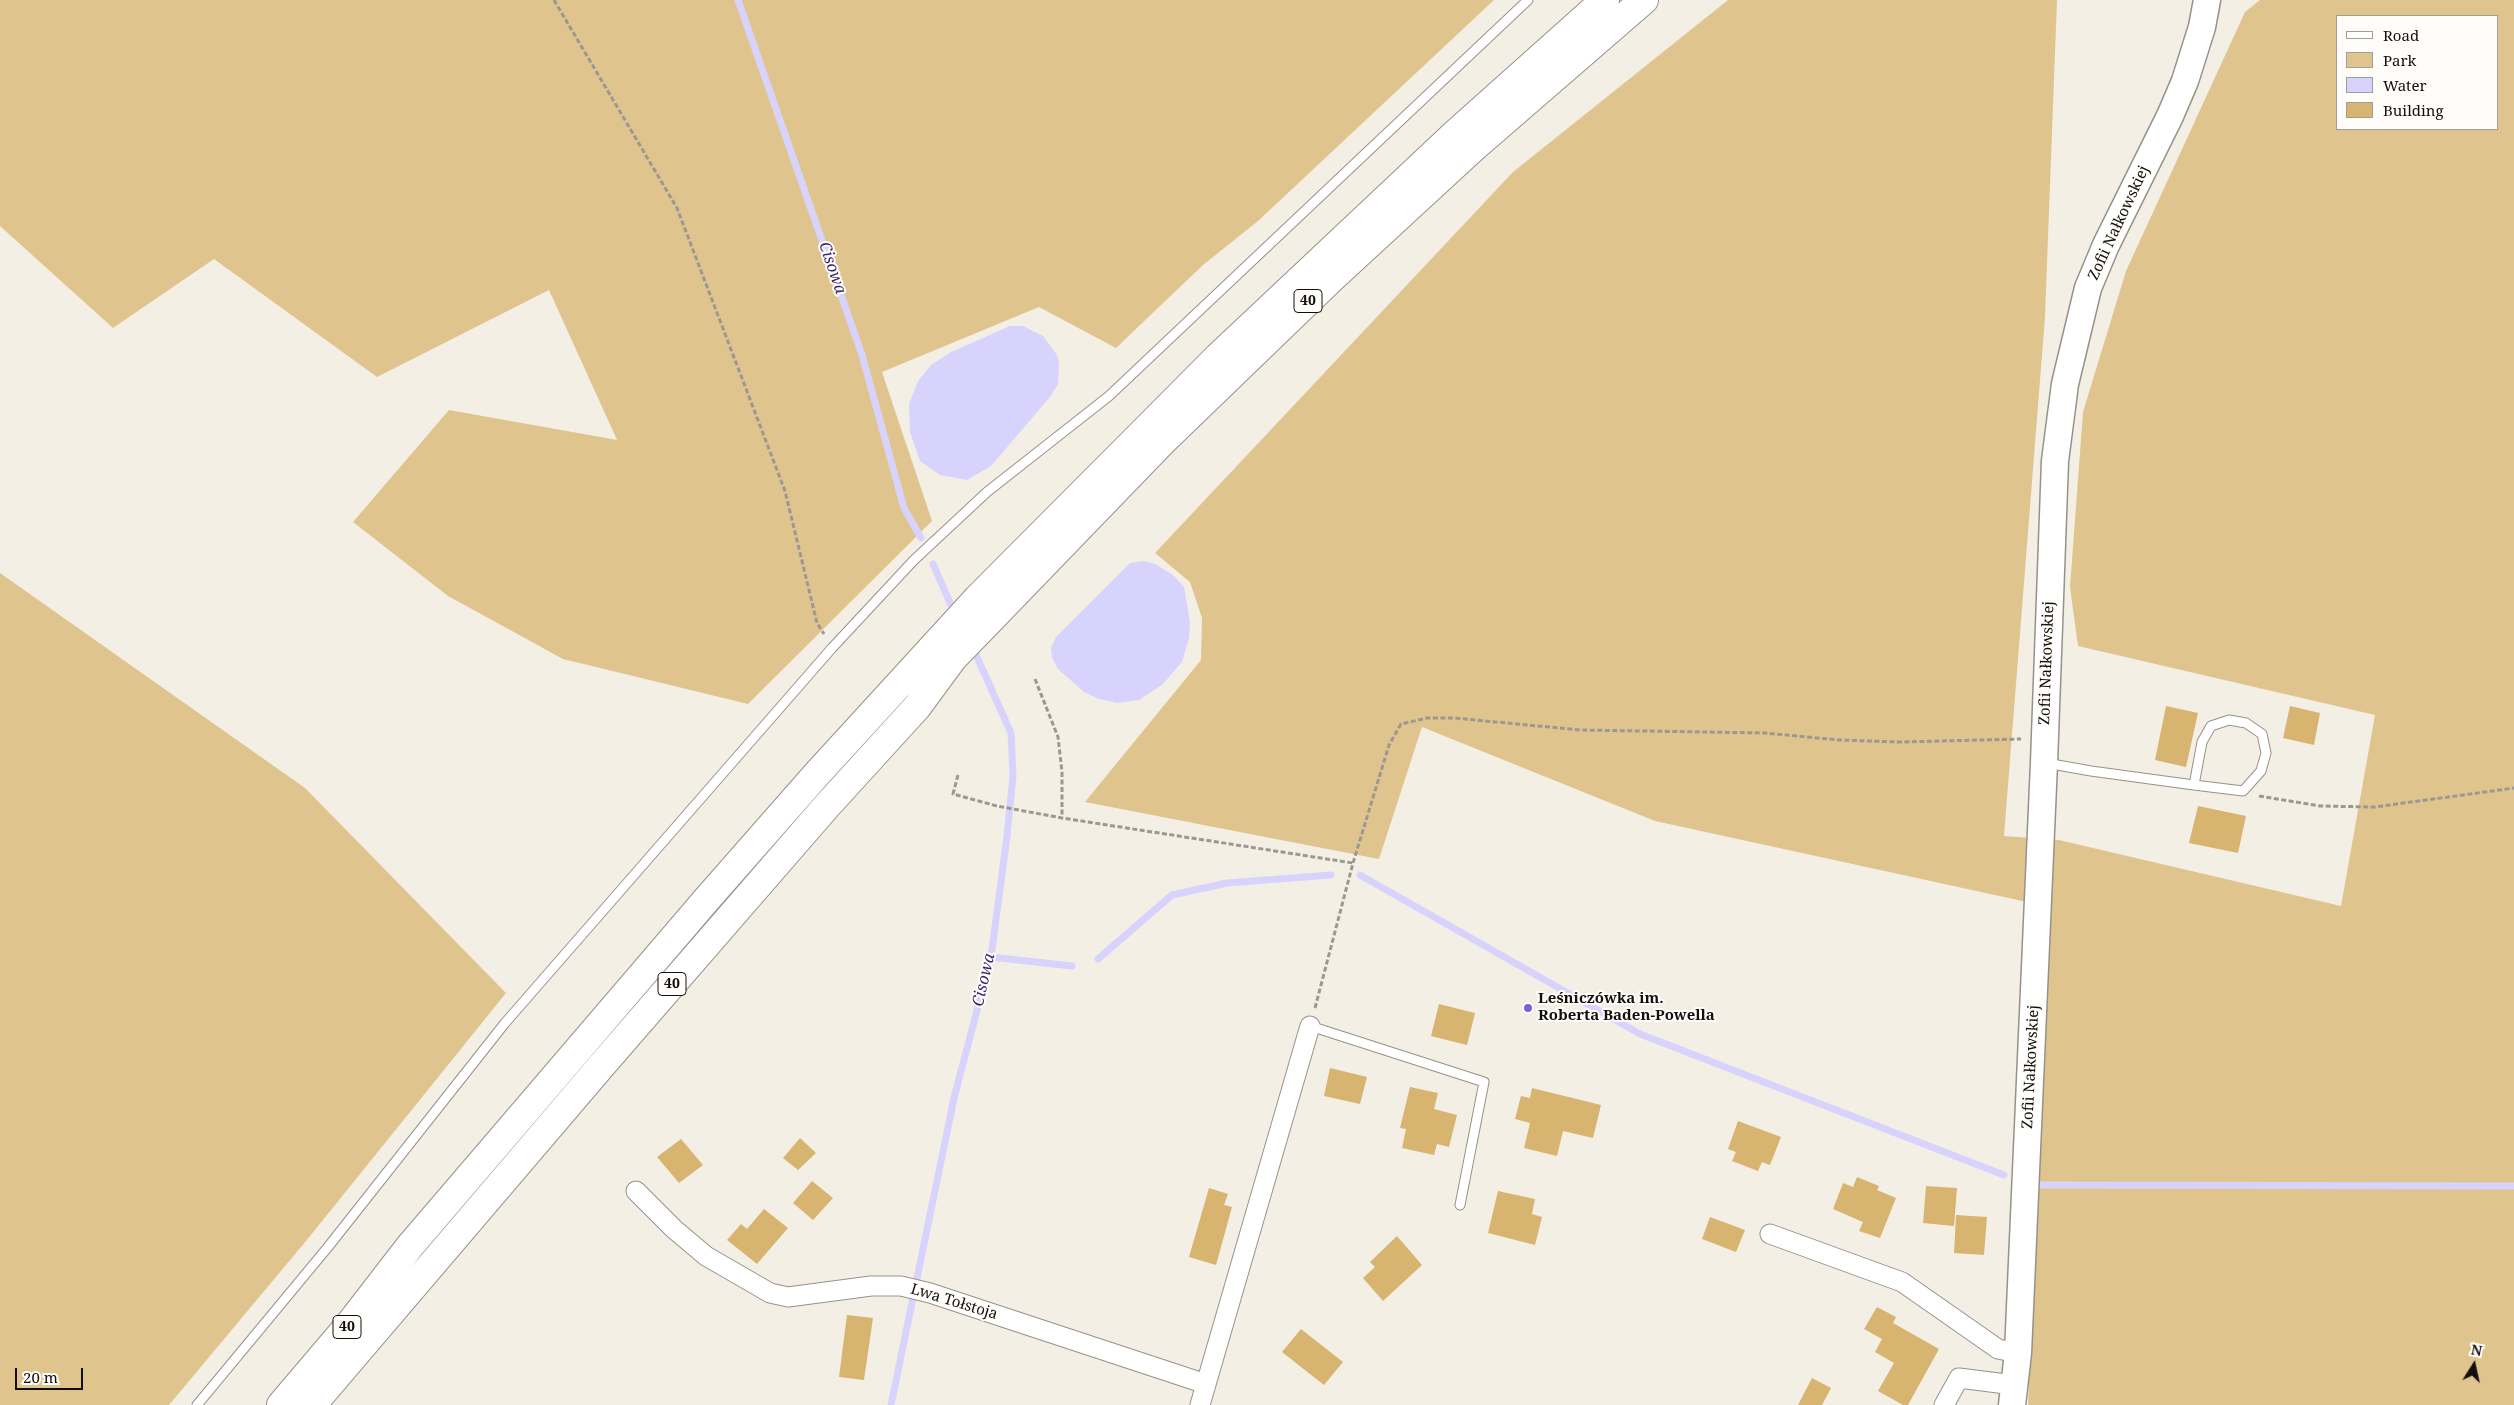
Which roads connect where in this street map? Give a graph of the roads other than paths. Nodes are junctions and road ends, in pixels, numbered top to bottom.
1 (1528, 0) edge
2 (1605, 0) edge
3 (1644, 0) edge
4 (2206, 0) edge
5 (984, 609) junction
6 (948, 648) junction
7 (2044, 751) junction
8 (2194, 785) junction
9 (1310, 1026) joint
10 (636, 1192) dead end
11 (1460, 1205) dead end
12 (1770, 1234) dead end
13 (2018, 1353) junction
14 (1206, 1384) junction
15 (2013, 1395) edge
16 (197, 1405) edge
17 (280, 1405) edge
18 (312, 1405) edge
19 (1200, 1405) edge
20 (1944, 1405) edge

1 - 16 lane
2 - 5 main road, 40
3 - 5 main road, 40
4 - 7 street, Zofii Nałkowskiej
5 - 6 main road, 40
6 - 17 main road, 40
6 - 18 main road, 40
7 - 8 lane
7 - 13 street, Zofii Nałkowskiej
8 - 8 lane
9 - 11 lane
9 - 14 street
10 - 14 street, Lwa Tołstoja
12 - 13 street
13 - 15 street, Zofii Nałkowskiej
14 - 19 street
15 - 20 street, Zofii Nałkowskiej

